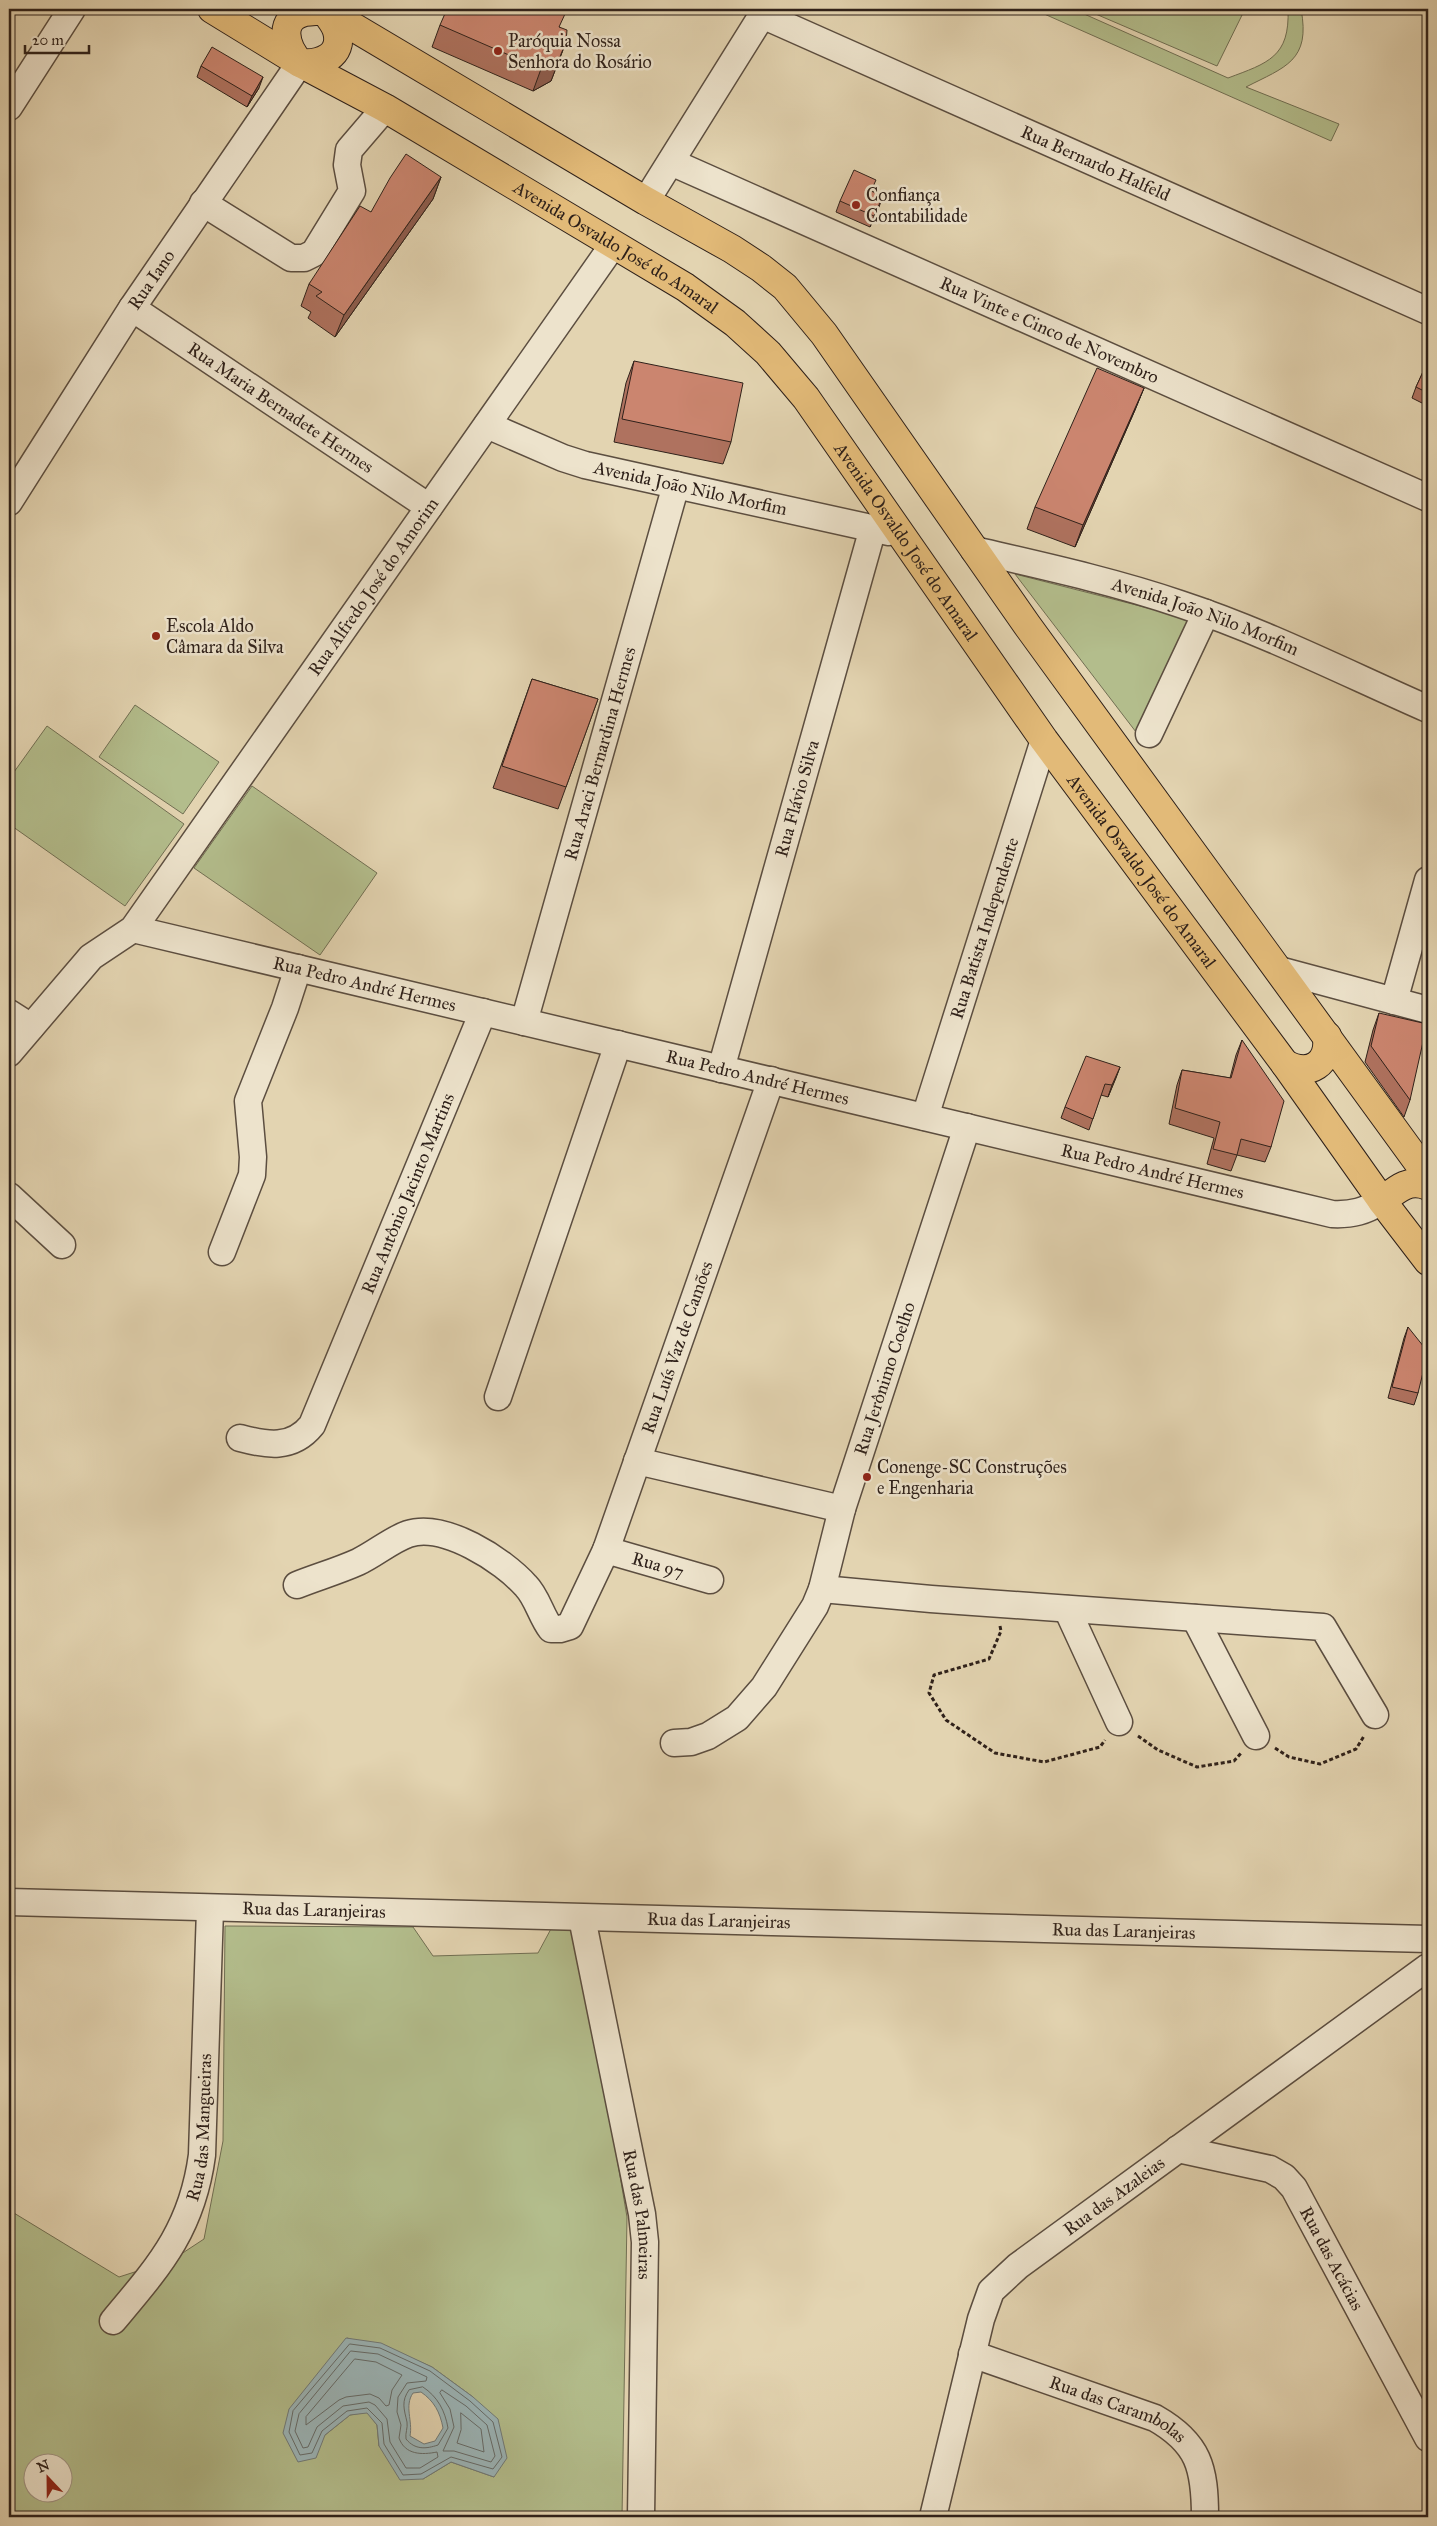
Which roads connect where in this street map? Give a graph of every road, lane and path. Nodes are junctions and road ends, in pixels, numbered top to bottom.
1 (72, 9) edge
2 (212, 9) edge
3 (325, 9) edge
4 (764, 12) edge
5 (300, 62) junction
6 (9, 107) edge
7 (385, 108) junction
8 (670, 162) junction
9 (646, 201) junction
10 (203, 203) junction
11 (613, 245) junction
12 (132, 308) junction
13 (1428, 311) edge
14 (486, 425) junction
15 (676, 486) junction
16 (1428, 498) edge
17 (9, 502) edge
18 (429, 507) junction
19 (873, 528) junction
20 (900, 534) junction
21 (974, 550) junction
22 (1206, 613) junction
23 (1428, 709) edge
24 (1149, 734) dead end
25 (1044, 740) junction
26 (1428, 880) edge
27 (133, 929) junction
28 (298, 968) junction
29 (1279, 970) junction
30 (1394, 1001) junction
31 (1428, 1010) edge
32 (483, 1012) junction
33 (9, 1013) edge
34 (524, 1022) junction
35 (31, 1026) junction
36 (1328, 1036) junction
37 (618, 1044) junction
38 (9, 1053) edge
39 (1285, 1064) junction
40 (721, 1069) junction
41 (771, 1080) junction
42 (925, 1117) junction
43 (967, 1127) junction
44 (1428, 1176) edge
45 (1428, 1186) edge
46 (9, 1196) edge
47 (1382, 1201) junction
48 (62, 1245) dead end
49 (222, 1252) dead end
50 (1428, 1261) edge
51 (498, 1398) dead end
52 (240, 1438) dead end
53 (637, 1461) junction
54 (842, 1509) junction
55 (606, 1550) junction
56 (710, 1580) dead end
57 (297, 1585) dead end
58 (822, 1589) junction
59 (1067, 1608) junction
60 (1195, 1618) junction
61 (1375, 1715) dead end
62 (1119, 1722) dead end
63 (1256, 1736) dead end
64 (674, 1742) dead end
65 (9, 1902) edge
66 (210, 1909) junction
67 (582, 1918) junction
68 (1428, 1939) edge
69 (1428, 1967) edge
70 (1178, 2149) junction
71 (113, 2321) dead end
72 (972, 2354) junction
73 (1428, 2438) edge
74 (641, 2517) edge
75 (933, 2517) edge
76 (1205, 2517) edge

1 - 6 street
2 - 5 main road, Avenida Osvaldo José do Amaral
3 - 5 main road
3 - 5 main road
3 - 9 main road
4 - 8 street
4 - 13 street, Rua Bernardo Halfeld
5 - 7 main road, Avenida Osvaldo José do Amaral
5 - 10 street, Rua Iano
7 - 10 street
7 - 11 main road, Avenida Osvaldo José do Amaral
8 - 9 street
8 - 16 street, Rua Vinte e Cinco de Novembro
9 - 21 main road
10 - 12 street, Rua Iano
11 - 14 street, Rua Alfredo José do Amorim
11 - 20 main road, Avenida Osvaldo José do Amaral
12 - 17 street, Rua Iano
12 - 18 street, Rua Maria Bernadete Hermes
14 - 15 street, Avenida João Nilo Morfim
14 - 18 street, Rua Alfredo José do Amorim
15 - 19 street, Avenida João Nilo Morfim
15 - 34 street, Rua Araci Bernardina Hermes
18 - 27 street, Rua Alfredo José do Amorim
19 - 20 street, Avenida João Nilo Morfim
19 - 40 street, Rua Flávio Silva
20 - 25 main road, Avenida Osvaldo José do Amaral
21 - 22 street, Avenida João Nilo Morfim
21 - 29 main road
22 - 23 street, Avenida João Nilo Morfim
22 - 24 street
25 - 39 main road, Avenida Osvaldo José do Amaral
25 - 42 street, Rua Batista Independente
26 - 30 street
27 - 28 street, Rua Pedro André Hermes
27 - 35 street
28 - 32 street, Rua Pedro André Hermes
28 - 49 street
29 - 30 street
29 - 36 main road
30 - 31 street
32 - 34 street, Rua Pedro André Hermes
32 - 52 street, Rua Antônio Jacinto Martins
33 - 35 street
34 - 37 street, Rua Pedro André Hermes
35 - 38 street
36 - 39 main road
36 - 44 main road
37 - 40 street, Rua Pedro André Hermes
37 - 51 street
39 - 47 main road, Avenida Osvaldo José do Amaral
40 - 41 street, Rua Pedro André Hermes
41 - 42 street, Rua Pedro André Hermes
41 - 53 street, Rua Luís Vaz de Camões
42 - 43 street, Rua Pedro André Hermes
43 - 47 street, Rua Pedro André Hermes
43 - 54 street, Rua Jerônimo Coelho
45 - 47 main road
46 - 48 street
47 - 50 main road, Avenida Osvaldo José do Amaral
53 - 54 street
53 - 55 street, Rua Luís Vaz de Camões
54 - 58 street, Rua Jerônimo Coelho
55 - 56 street, Rua 97
55 - 57 street, Rua Luís Vaz de Camões
58 - 59 street
58 - 64 street, Rua Jerônimo Coelho
59 - 60 street
59 - 62 street
60 - 61 street
60 - 63 street
65 - 66 street, Rua das Laranjeiras
66 - 67 street, Rua das Laranjeiras
66 - 71 street, Rua das Mangueiras
67 - 68 street, Rua das Laranjeiras
67 - 74 street, Rua das Palmeiras
69 - 70 street, Rua das Azaleias
70 - 72 street, Rua das Azaleias
70 - 73 street, Rua das Acácias
72 - 75 street, Rua das Azaleias
72 - 76 street, Rua das Carambolas

